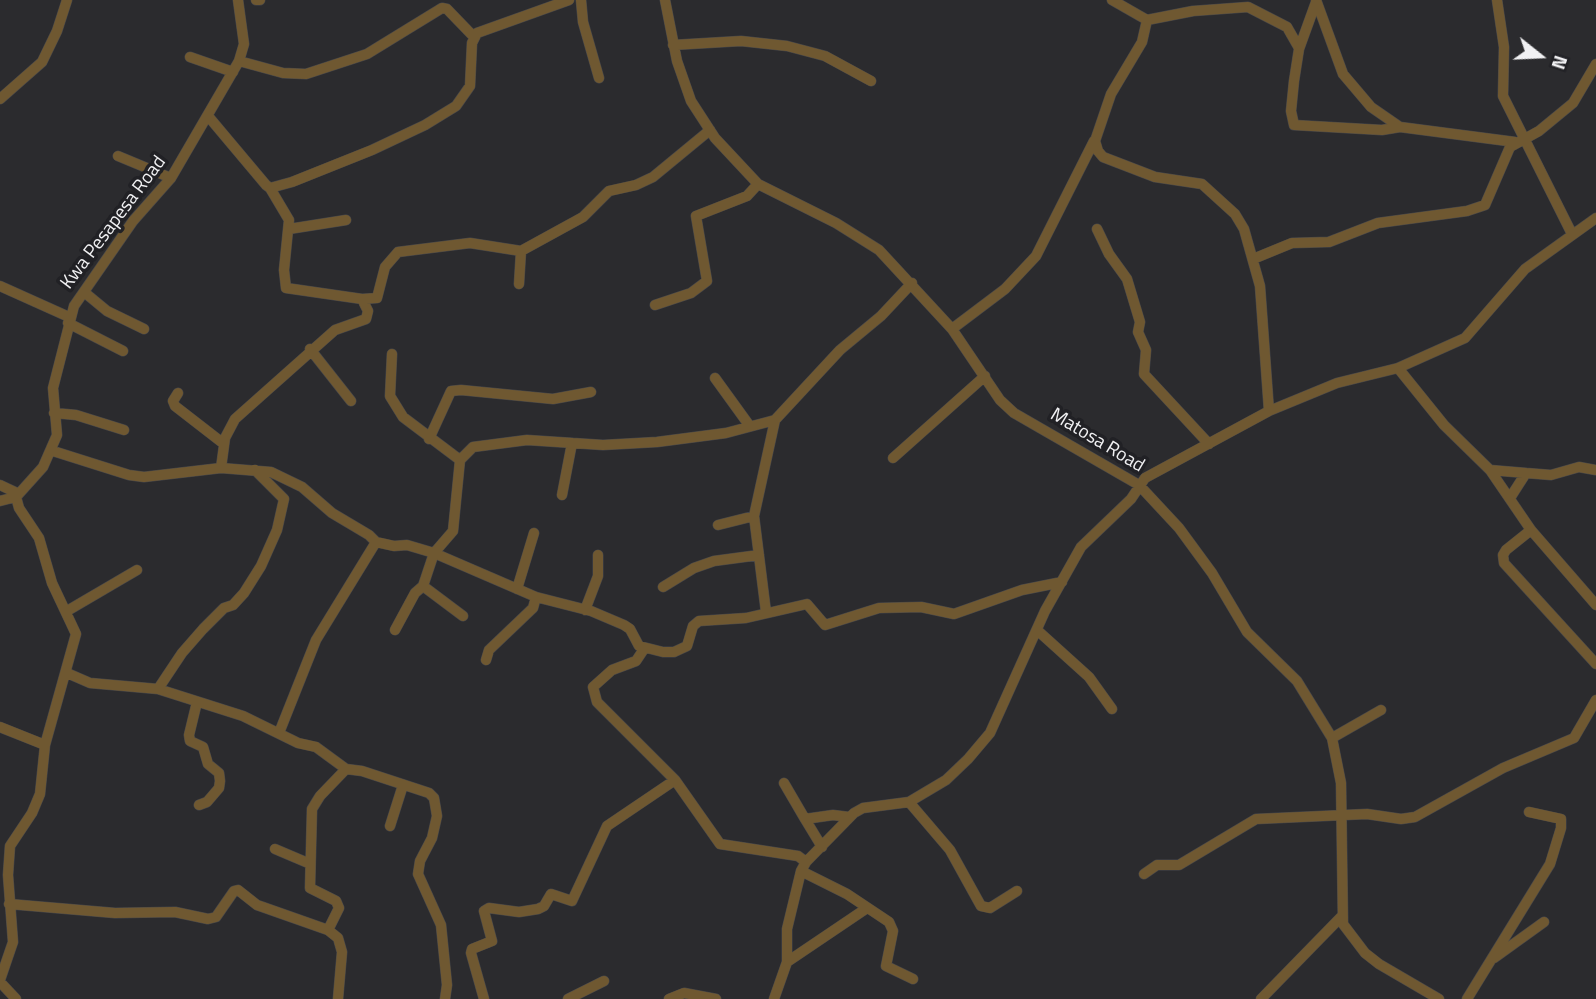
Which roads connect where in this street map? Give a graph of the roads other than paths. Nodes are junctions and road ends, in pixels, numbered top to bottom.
1 (67, 0) edge
2 (238, 0) edge
3 (569, 0) edge
4 (581, 0) edge
5 (665, 0) edge
6 (1112, 0) edge
7 (1497, 0) edge
8 (1316, 1) edge
9 (1147, 20) junction
10 (474, 37) junction
11 (673, 45) junction
12 (1299, 49) junction
13 (190, 57) dead end
14 (239, 61) junction
15 (1596, 64) edge
16 (233, 72) junction
17 (599, 78) dead end
18 (870, 81) dead end
19 (0, 99) edge
20 (208, 116) junction
21 (1400, 127) junction
22 (710, 130) junction
23 (1095, 141) junction
24 (1518, 141) junction
25 (118, 156) dead end
26 (171, 178) junction
27 (758, 184) junction
28 (270, 188) junction
29 (1596, 218) edge
30 (346, 220) dead end
31 (289, 229) junction
32 (1097, 229) dead end
33 (1572, 234) junction
34 (522, 251) junction
35 (1252, 258) junction
36 (912, 283) junction
37 (519, 284) dead end
38 (0, 286) edge
39 (84, 292) junction
40 (362, 299) junction
41 (655, 304) dead end
42 (69, 320) junction
43 (144, 329) dead end
44 (952, 329) junction
45 (310, 349) junction
46 (123, 351) dead end
47 (391, 354) dead end
48 (1398, 368) junction
49 (985, 376) junction
50 (715, 378) dead end
51 (591, 392) dead end
52 (178, 393) dead end
53 (351, 401) dead end
54 (1269, 411) junction
55 (54, 413) junction
56 (775, 420) junction
57 (750, 425) junction
58 (124, 430) dead end
59 (429, 439) junction
60 (572, 443) junction
61 (224, 444) junction
62 (1209, 444) junction
63 (53, 451) junction
64 (893, 458) dead end
65 (460, 460) junction
66 (221, 468) junction
67 (253, 468) junction
68 (1490, 470) junction
69 (1596, 470) edge
70 (1527, 473) junction
71 (0, 485) edge
72 (1139, 485) junction
73 (16, 495) junction
74 (562, 495) dead end
75 (1510, 498) junction
76 (0, 501) edge
77 (754, 516) junction
78 (718, 525) dead end
79 (1531, 530) junction
80 (534, 533) dead end
81 (373, 538) junction
82 (434, 553) junction
83 (598, 555) dead end
84 (759, 555) junction
85 (137, 569) dead end
86 (1062, 582) junction
87 (423, 586) junction
88 (663, 587) dead end
89 (517, 589) junction
90 (536, 597) junction
91 (1596, 604) edge
92 (585, 610) junction
93 (67, 611) junction
94 (766, 612) junction
95 (463, 616) dead end
96 (396, 630) dead end
97 (1037, 630) junction
98 (644, 649) junction
99 (485, 660) dead end
100 (1596, 664) edge
101 (67, 673) junction
102 (158, 690) junction
103 (1596, 700) edge
104 (197, 702) junction
105 (1112, 709) dead end
106 (1381, 710) dead end
107 (0, 727) edge
108 (279, 733) junction
109 (1332, 738) junction
110 (45, 745) junction
111 (346, 769) junction
112 (675, 780) junction
113 (784, 783) dead end
114 (403, 785) junction
115 (909, 802) junction
116 (199, 805) dead end
117 (1529, 812) dead end
118 (849, 817) junction
119 (1343, 817) junction
120 (805, 819) junction
121 (390, 826) dead end
122 (5, 845) edge
123 (821, 847) junction
124 (275, 849) dead end
125 (308, 863) junction
126 (803, 866) junction
127 (1144, 874) dead end
128 (1017, 891) dead end
129 (9, 904) junction
130 (867, 908) junction
131 (1340, 917) junction
132 (1544, 922) dead end
133 (328, 930) junction
134 (1494, 958) junction
135 (787, 962) junction
136 (913, 979) dead end
137 (0, 981) edge
138 (604, 981) dead end
139 (16, 999) edge
140 (338, 999) edge
141 (445, 999) edge
142 (484, 999) edge
143 (569, 999) edge
144 (669, 999) edge
145 (716, 999) edge
146 (774, 999) edge
147 (1261, 999) edge
148 (1439, 999) edge
149 (1467, 999) edge

1 - 19 street
2 - 14 street, Kwa Pesapesa Road
3 - 10 street
4 - 17 street
5 - 11 street, Matosa Road
6 - 9 street
7 - 24 street
8 - 12 street
8 - 21 street
9 - 12 street
9 - 23 street
10 - 14 street
10 - 28 street
11 - 18 street
11 - 22 street, Matosa Road
12 - 21 street
13 - 16 street
14 - 16 street, Kwa Pesapesa Road
15 - 24 street
16 - 20 street, Kwa Pesapesa Road
20 - 26 street, Kwa Pesapesa Road
20 - 28 street
21 - 24 street
22 - 27 street, Matosa Road
22 - 34 street
23 - 35 street
23 - 44 street
24 - 33 street
24 - 35 street
25 - 26 street
26 - 39 street, Kwa Pesapesa Road
27 - 36 street, Matosa Road
27 - 41 street
28 - 31 street
29 - 33 street
30 - 31 street
31 - 40 street
32 - 62 street
33 - 48 street
34 - 37 street
34 - 40 street
35 - 54 street
36 - 44 street, Matosa Road
36 - 56 street
38 - 42 street
39 - 42 street, Kwa Pesapesa Road
39 - 43 street
40 - 45 street
42 - 46 street
42 - 55 street, Kwa Pesapesa Road
44 - 49 street, Matosa Road
45 - 53 street
45 - 61 street
47 - 59 street
48 - 54 street
48 - 68 street
49 - 64 street
49 - 72 street, Matosa Road
50 - 57 street
51 - 59 street
52 - 61 street
54 - 62 street
55 - 58 street
55 - 63 street, Kwa Pesapesa Road
56 - 57 street
56 - 77 street
57 - 60 street
59 - 65 street
60 - 65 street
60 - 74 street
61 - 66 street
62 - 72 street
63 - 66 street
63 - 73 street
65 - 82 street
66 - 67 street
67 - 81 street
67 - 102 street
68 - 70 street
68 - 75 street
69 - 70 street
70 - 75 street
71 - 73 street
72 - 86 street
72 - 109 street, Matosa Road
73 - 76 street
73 - 93 street
75 - 79 street
77 - 78 street
77 - 84 street
79 - 91 street
79 - 100 street
80 - 89 street
81 - 82 street
81 - 108 street
82 - 87 street
82 - 89 street
83 - 92 street
84 - 88 street
84 - 94 street
85 - 93 street
86 - 94 street
86 - 97 street
87 - 95 street
87 - 96 street
89 - 90 street
90 - 92 street
90 - 99 street
92 - 98 street
93 - 101 street
94 - 98 street
97 - 105 street
97 - 115 street
98 - 112 street
101 - 102 street
101 - 110 street
102 - 104 street
103 - 119 street
104 - 108 street
104 - 116 street
106 - 109 street
107 - 110 street
108 - 111 street
109 - 119 street, Matosa Road
110 - 122 street
111 - 114 street
111 - 125 street
112 - 126 street
112 - 142 street
113 - 120 street
114 - 121 street
114 - 141 street
115 - 118 street
115 - 128 street
117 - 134 street
118 - 120 street
118 - 123 street
119 - 127 street
119 - 131 street, Matosa Road
120 - 123 street
122 - 129 street
123 - 126 street
124 - 125 street
125 - 133 street
126 - 130 street
126 - 135 street
129 - 133 street
129 - 137 street
130 - 135 street
130 - 136 street
131 - 147 street
131 - 148 street
132 - 134 street
133 - 140 street
134 - 149 street
135 - 146 street
137 - 139 street
138 - 143 street
144 - 145 street

